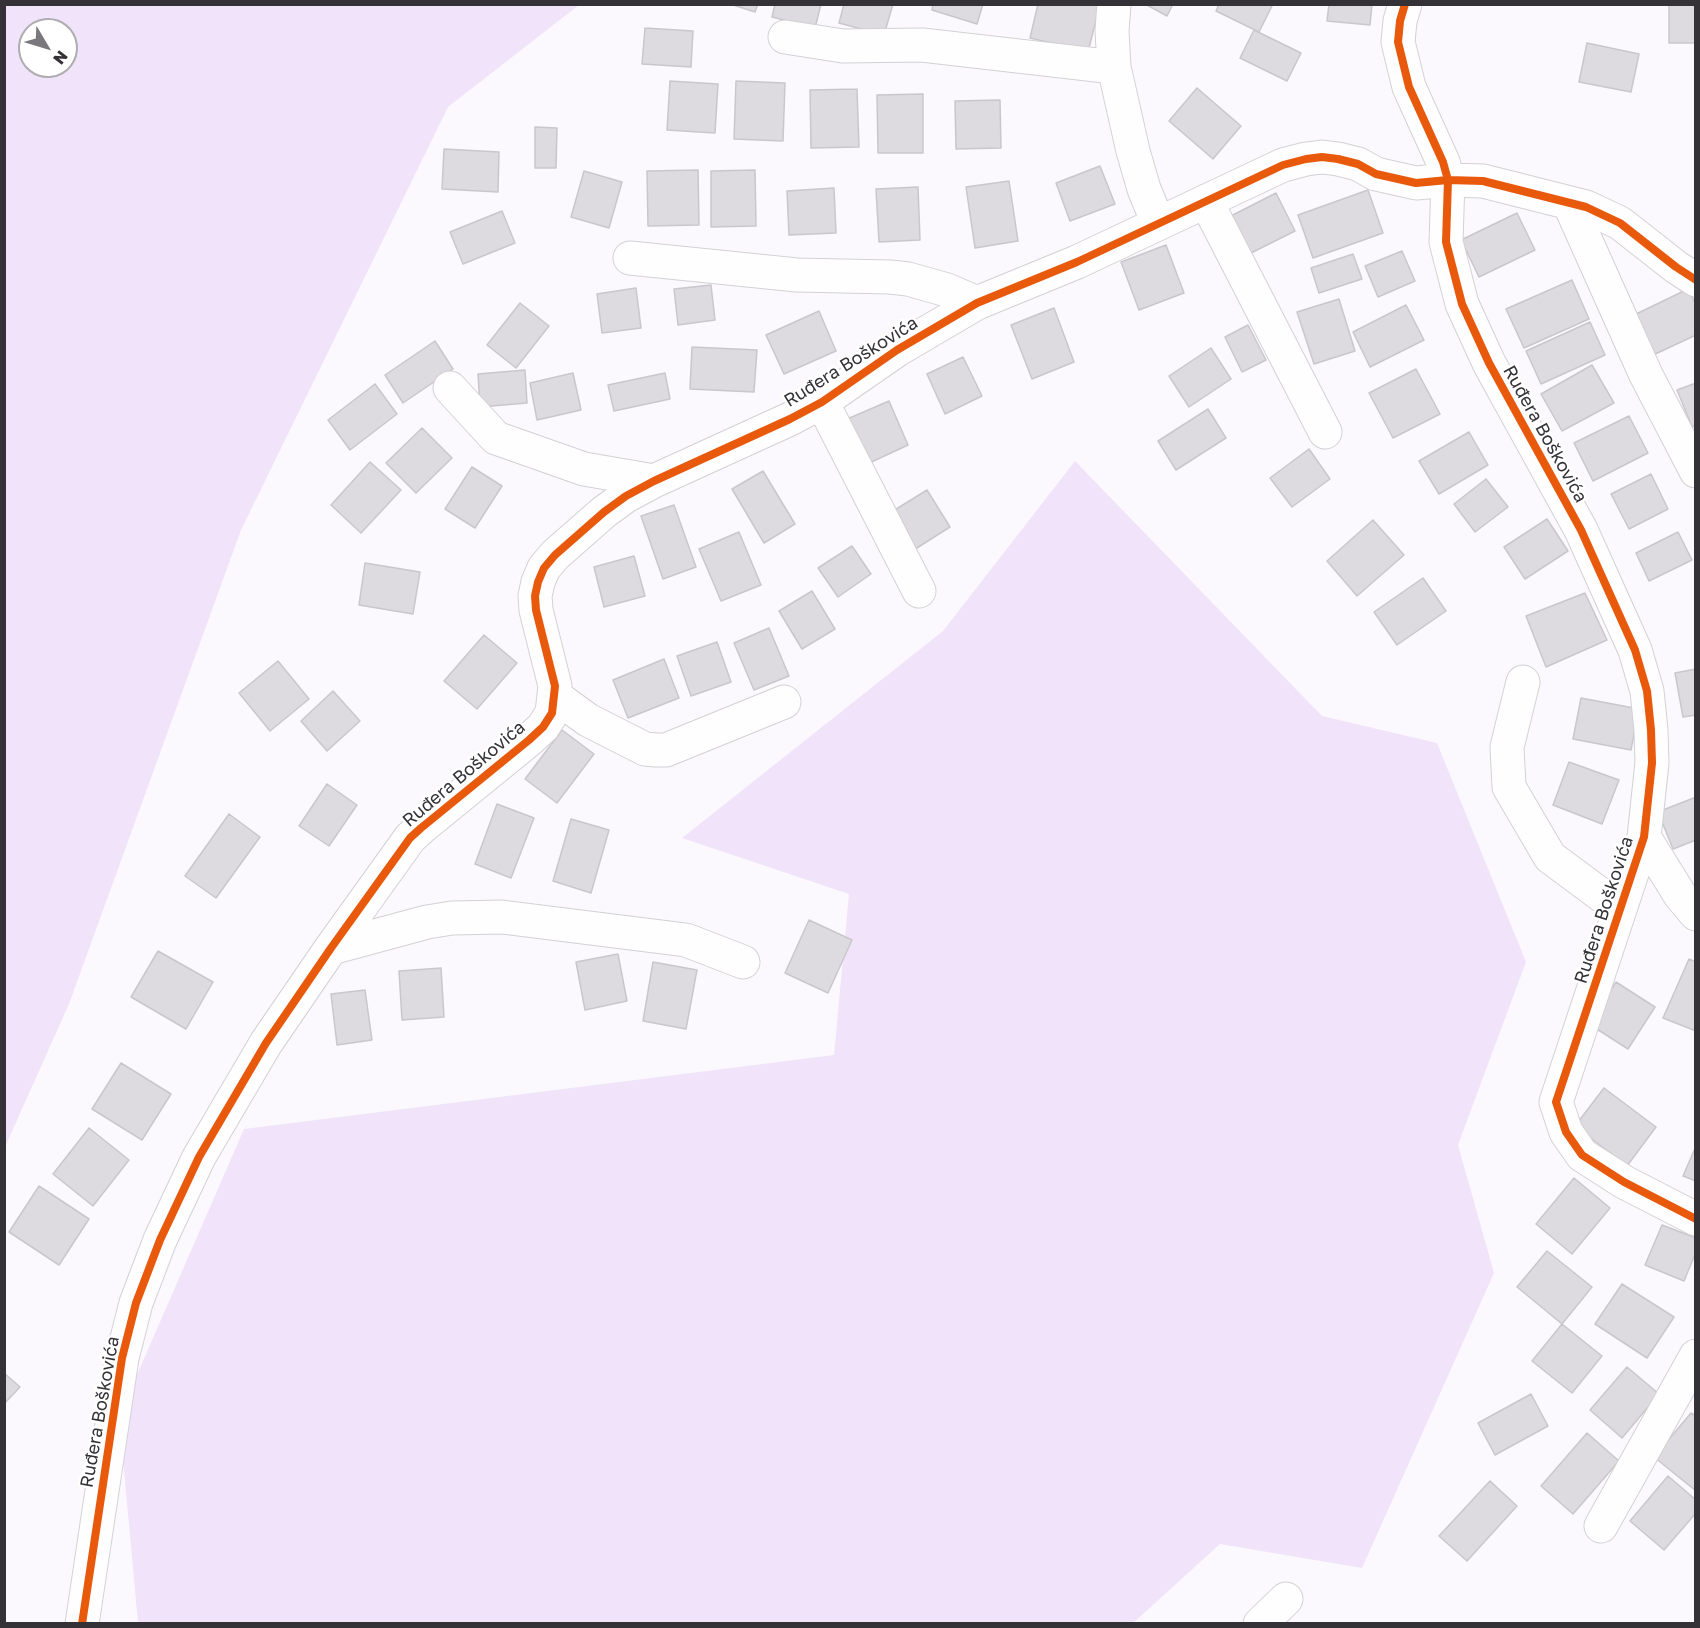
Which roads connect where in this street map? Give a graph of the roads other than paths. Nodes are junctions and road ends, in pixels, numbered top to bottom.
1 (1114, 4) edge
2 (1405, 4) edge
3 (785, 37) dead end
4 (1114, 67) junction
5 (1448, 180) junction
6 (1206, 201) junction
7 (1569, 203) junction
8 (1158, 223) junction
9 (630, 258) dead end
10 (1695, 280) edge
11 (977, 303) junction
12 (450, 388) dead end
13 (822, 402) junction
14 (1325, 432) dead end
15 (1695, 471) edge
16 (654, 481) junction
17 (919, 591) dead end
18 (1523, 682) dead end
19 (555, 696) junction
20 (784, 702) dead end
21 (1644, 837) junction
22 (1620, 909) junction
23 (1695, 914) edge
24 (331, 948) junction
25 (742, 962) dead end
26 (1695, 1219) edge
27 (1695, 1356) edge
28 (1601, 1526) dead end
29 (1286, 1599) dead end
30 (82, 1623) edge
31 (1260, 1623) edge

1 - 4 street
2 - 5 street, Ruđera Boškovića
3 - 4 street
4 - 8 street
5 - 6 street, Ruđera Boškovića
5 - 7 street, Ruđera Boškovića
5 - 21 street, Ruđera Boškovića
6 - 8 street, Ruđera Boškovića
6 - 14 street
7 - 10 street, Ruđera Boškovića
7 - 15 street
8 - 11 street, Ruđera Boškovića
9 - 11 street
11 - 13 street, Ruđera Boškovića
12 - 16 street
13 - 16 street, Ruđera Boškovića
13 - 17 street
16 - 19 street, Ruđera Boškovića
18 - 22 street
19 - 20 street
19 - 24 street, Ruđera Boškovića
21 - 22 street, Ruđera Boškovića
21 - 23 street
22 - 26 street, Ruđera Boškovića
24 - 25 street
24 - 30 street, Ruđera Boškovića
27 - 28 street
29 - 31 street

